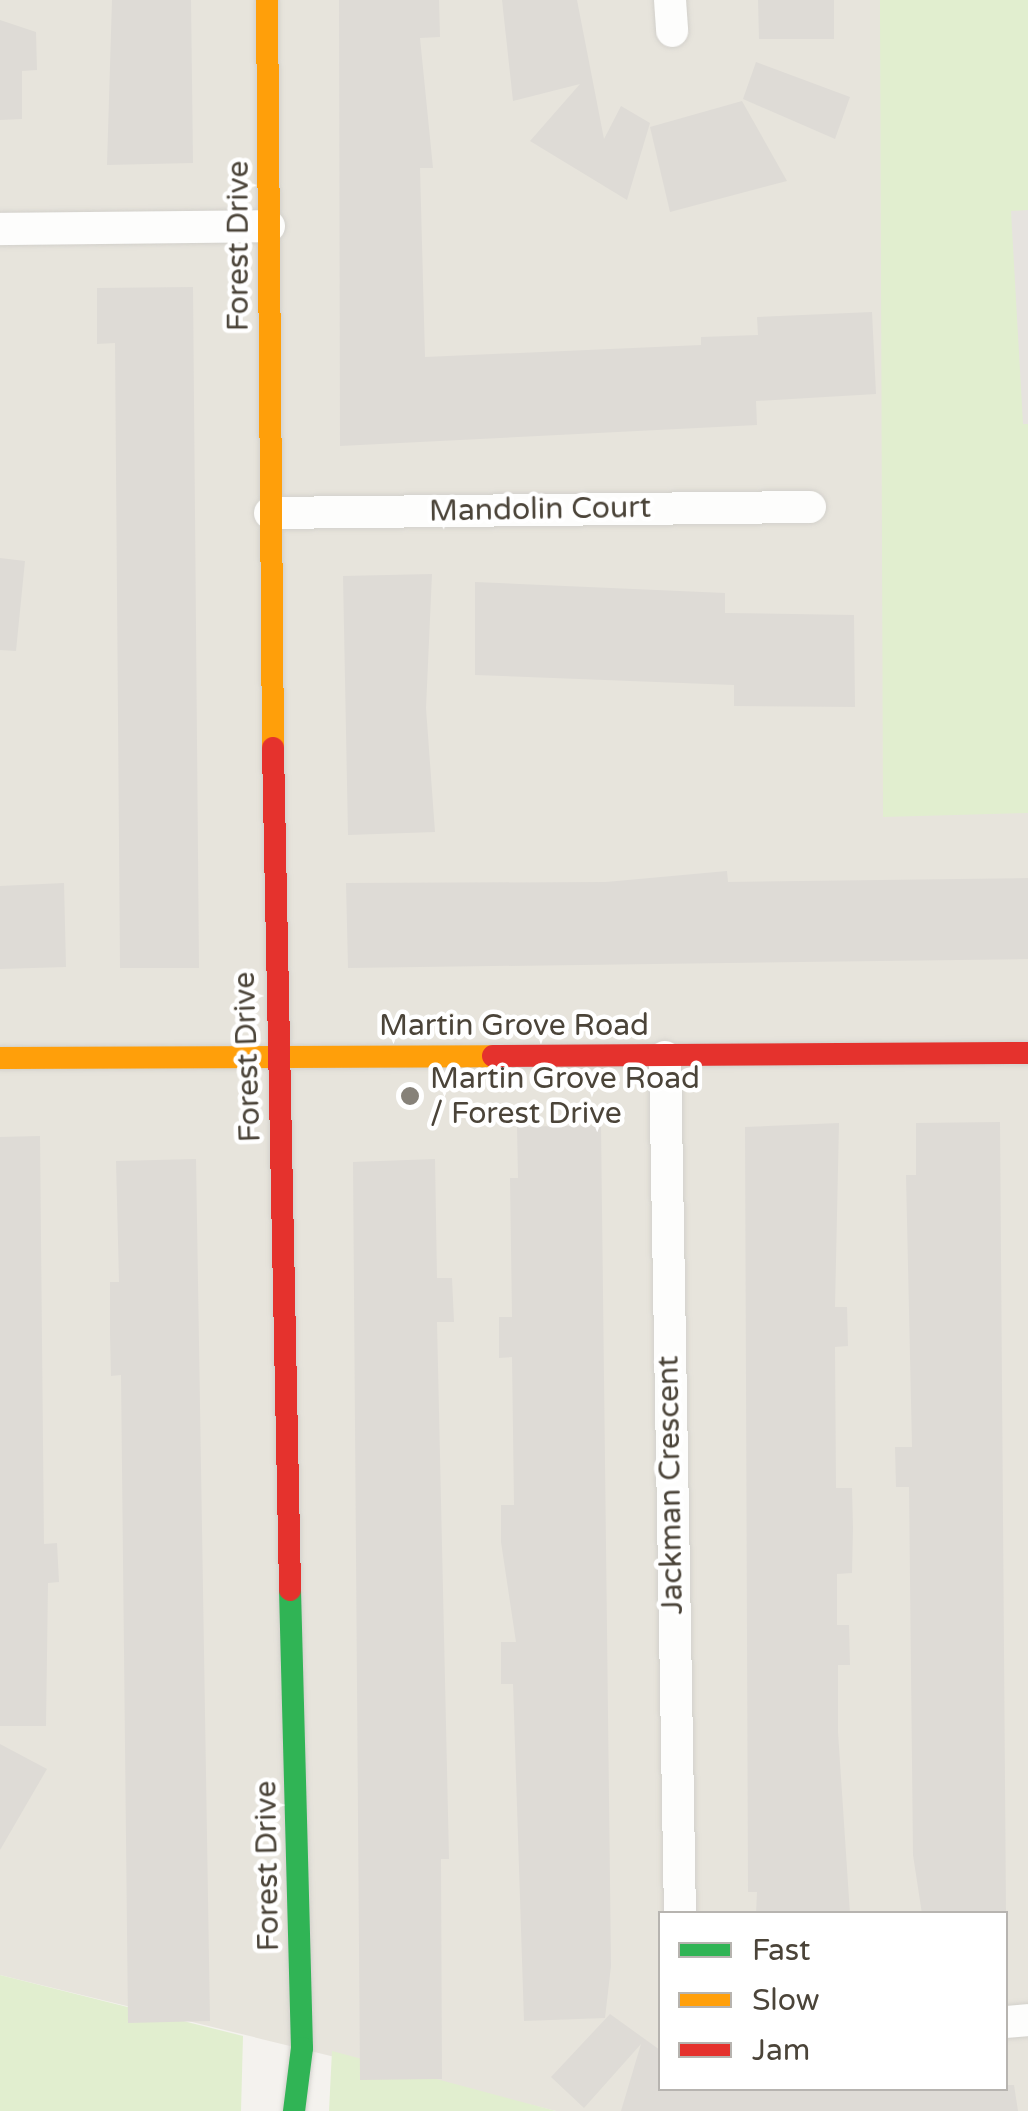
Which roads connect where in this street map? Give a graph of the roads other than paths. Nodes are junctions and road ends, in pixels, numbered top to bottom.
1 (267, 0) edge
2 (269, 226) junction
3 (0, 229) edge
4 (810, 508) dead end
5 (270, 512) junction
6 (1028, 1053) edge
7 (276, 1056) junction
8 (664, 1057) junction
9 (0, 1058) edge
10 (680, 1911) edge
11 (294, 2111) edge

1 - 2 street, Forest Drive
2 - 3 street
2 - 5 street, Forest Drive
4 - 5 street, Mandolin Court
5 - 7 street, Forest Drive
6 - 8 street, Martin Grove Road
7 - 8 street, Martin Grove Road
7 - 9 street, Martin Grove Road
7 - 11 street, Forest Drive
8 - 10 street, Jackman Crescent

